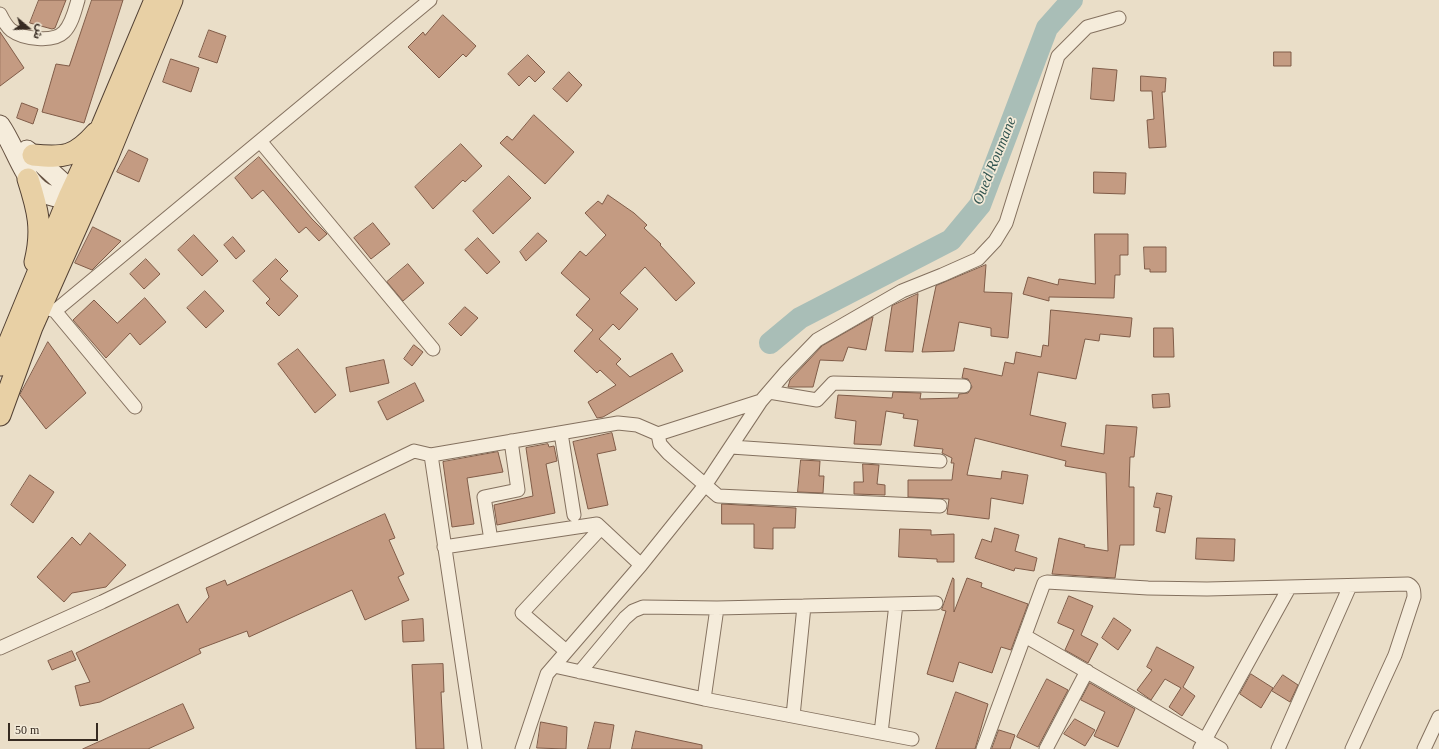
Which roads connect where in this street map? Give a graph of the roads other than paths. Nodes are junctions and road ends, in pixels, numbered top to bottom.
1 (78, 0) edge
2 (155, 0) edge
3 (172, 0) edge
4 (430, 0) edge
5 (0, 14) edge
6 (1119, 18) dead end
7 (102, 126) junction
8 (3, 129) edge
9 (260, 141) junction
10 (33, 155) junction
11 (28, 179) junction
12 (94, 187) junction
13 (69, 197) junction
14 (80, 218) junction
15 (41, 305) junction
16 (433, 349) dead end
17 (0, 365) edge
18 (964, 386) dead end
19 (765, 397) junction
20 (135, 407) dead end
21 (0, 414) edge
22 (561, 433) junction
23 (658, 434) junction
24 (511, 441) junction
25 (731, 447) junction
26 (431, 455) junction
27 (940, 461) dead end
28 (706, 484) junction
29 (940, 506) dead end
30 (574, 515) dead end
31 (601, 528) junction
32 (491, 540) junction
33 (444, 547) junction
34 (641, 564) junction
35 (1350, 586) junction
36 (1289, 588) junction
37 (936, 603) dead end
38 (896, 604) junction
39 (804, 606) junction
40 (717, 608) junction
41 (1025, 636) junction
42 (0, 648) edge
43 (566, 651) junction
44 (554, 666) junction
45 (1087, 671) junction
46 (580, 672) junction
47 (704, 699) junction
48 (793, 716) junction
49 (1439, 717) edge
50 (880, 733) junction
51 (912, 739) dead end
52 (1202, 744) edge
53 (475, 749) edge
54 (522, 749) edge
55 (983, 749) edge
56 (1046, 749) edge
57 (1221, 749) edge
58 (1278, 749) edge
59 (1352, 749) edge
60 (1424, 749) edge

1 - 5 street
2 - 7 main road
3 - 12 main road
4 - 9 street
6 - 19 street
7 - 10 main road
7 - 13 main road
8 - 10 main road
8 - 11 main road
9 - 15 street
9 - 16 street
10 - 13 main road
11 - 13 main road
11 - 15 main road
12 - 13 main road
12 - 14 main road
13 - 14 main road
13 - 15 main road
14 - 15 main road
15 - 17 main road
15 - 20 street
15 - 21 main road
18 - 19 street
19 - 23 street
19 - 25 street
22 - 23 street
22 - 24 street
22 - 30 street
23 - 28 street
24 - 26 street
24 - 32 street
25 - 27 street
25 - 28 street
26 - 33 street
26 - 42 street
28 - 29 street
28 - 34 street
31 - 32 street
31 - 34 street
31 - 43 street
32 - 33 street
33 - 53 street
34 - 43 street
35 - 36 street
35 - 58 street
35 - 59 street
36 - 41 street
36 - 52 street
37 - 38 street
38 - 39 street
38 - 50 street
39 - 40 street
39 - 48 street
40 - 46 street
40 - 47 street
41 - 45 street
41 - 55 street
43 - 44 street
44 - 46 street
44 - 54 street
45 - 52 street
45 - 56 street
46 - 47 street
47 - 48 street
48 - 50 street
49 - 60 street
50 - 51 street
52 - 57 street

